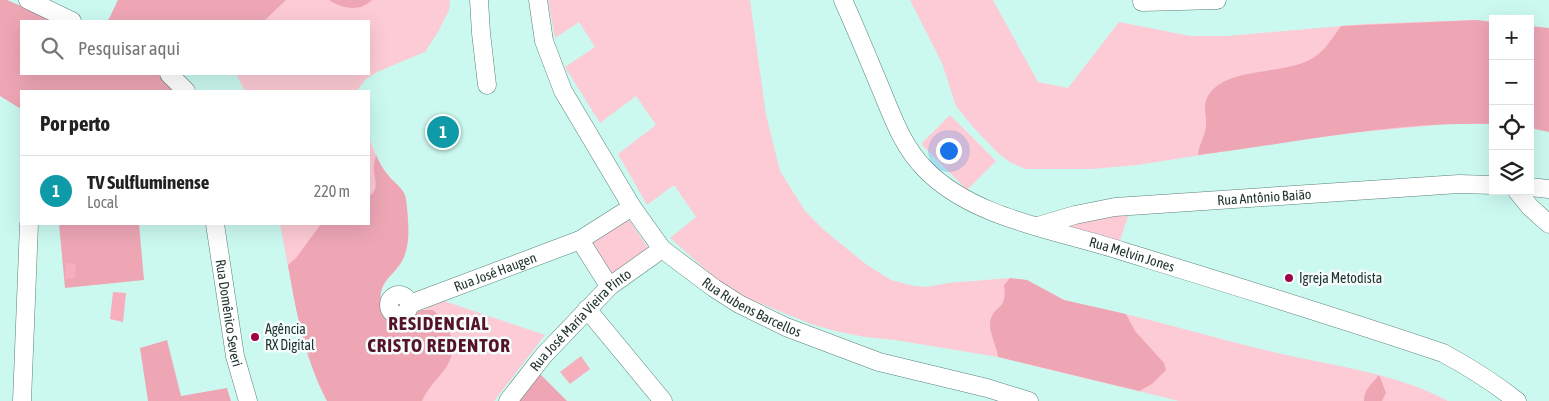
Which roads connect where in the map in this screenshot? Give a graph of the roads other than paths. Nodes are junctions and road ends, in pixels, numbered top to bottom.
1 (28, 0) edge
2 (479, 0) edge
3 (538, 0) edge
4 (843, 0) edge
5 (1217, 0) edge
6 (1142, 2) dead end
7 (70, 20) edge
8 (170, 75) edge
9 (487, 85) dead end
10 (185, 90) edge
11 (1489, 185) edge
12 (1534, 187) edge
13 (1549, 189) edge
14 (1520, 195) edge
15 (632, 206) junction
16 (1549, 224) edge
17 (29, 225) edge
18 (215, 225) edge
19 (1038, 226) junction
20 (580, 240) junction
21 (662, 249) junction
22 (610, 286) junction
23 (410, 304) dead end
24 (587, 309) junction
25 (22, 401) edge
26 (248, 401) edge
27 (508, 401) edge
28 (662, 401) edge
29 (1029, 401) edge
30 (1517, 401) edge

1 - 7 street
2 - 9 street
3 - 15 street, Rua Rubens Barcellos
4 - 19 street, Rua Melvin Jones
5 - 6 street
8 - 10 street
11 - 19 street, Rua Antônio Baião
12 - 13 street
14 - 16 street
15 - 20 street, Rua José Haugen
15 - 21 street, Rua Rubens Barcellos
17 - 25 street
18 - 26 street, Rua Domênico Severi
19 - 30 street, Rua Melvin Jones
20 - 22 street
20 - 23 street, Rua José Haugen
21 - 22 street, Rua José Maria Vieira Pinto
21 - 29 street, Rua Rubens Barcellos
22 - 24 street, Rua José Maria Vieira Pinto
24 - 27 street, Rua José Maria Vieira Pinto
24 - 28 street

